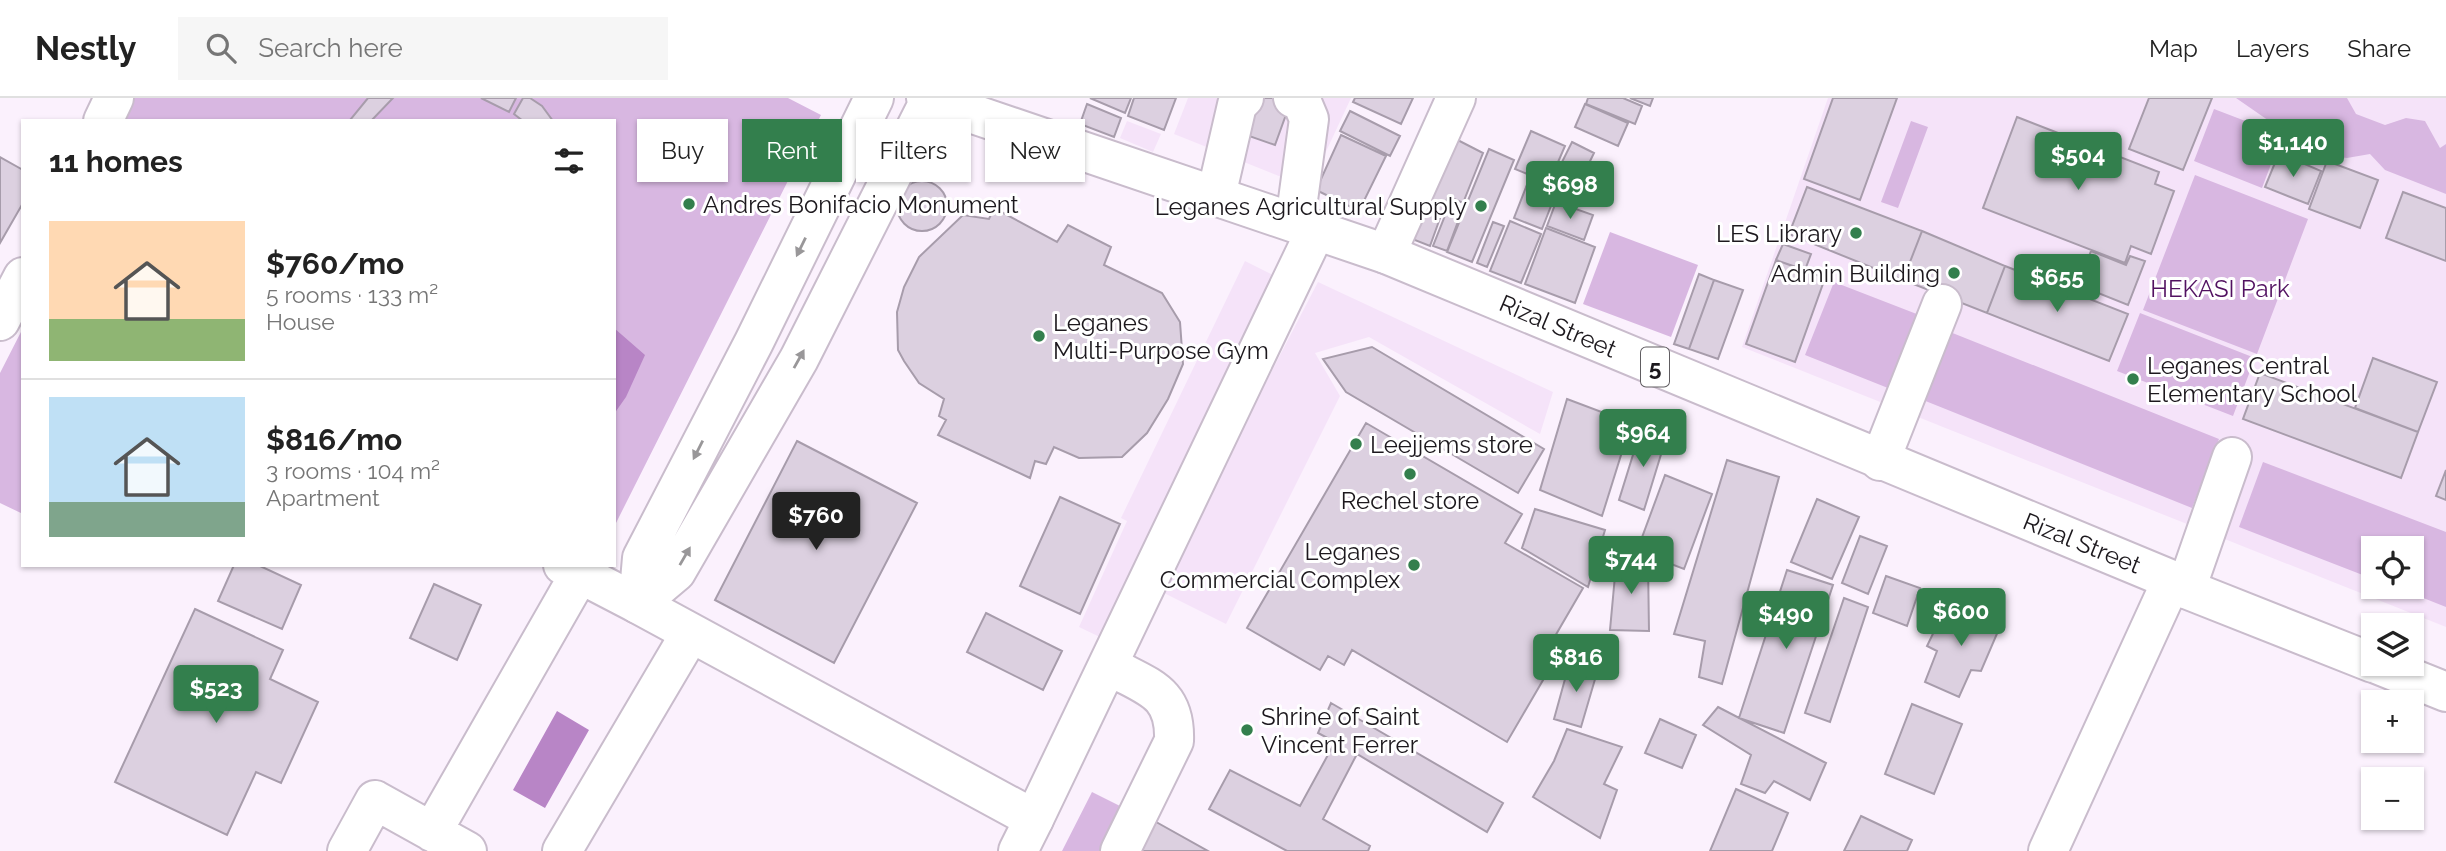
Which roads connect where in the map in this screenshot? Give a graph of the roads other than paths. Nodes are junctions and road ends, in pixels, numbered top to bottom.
1 (114, 98) edge
2 (874, 98) edge
3 (1244, 98) edge
4 (1293, 98) edge
5 (1456, 98) edge
6 (929, 99) edge
7 (104, 119) edge
8 (1216, 196) junction
9 (1306, 226) junction
10 (1386, 254) junction
11 (21, 281) edge
12 (1942, 304) dead end
13 (0, 321) edge
14 (2232, 457) dead end
15 (1880, 461) junction
16 (571, 570) edge
17 (2179, 584) junction
18 (638, 604) junction
19 (690, 634) junction
20 (2361, 658) edge
21 (1108, 665) junction
22 (2406, 676) edge
23 (2446, 692) edge
24 (432, 832) junction
25 (1026, 835) edge
26 (347, 851) edge
27 (467, 851) edge
28 (562, 851) edge
29 (1120, 851) edge
30 (2048, 851) edge

1 - 7 main road
2 -> 18 main road
3 - 8 main road
4 - 9 main road
5 - 10 main road
6 - 8 main road, Rizal Street / 5
18 -> 6 main road
8 - 9 main road, Rizal Street / 5
9 - 10 main road, Rizal Street / 5
9 - 21 main road
10 - 15 main road, Rizal Street / 5
11 - 13 main road
12 - 15 main road
14 - 17 main road
15 - 17 main road, Rizal Street / 5
16 - 18 main road
16 - 24 main road
17 - 20 main road, Rizal Street / 5
17 - 30 main road
18 - 19 main road
19 - 25 main road
19 - 28 main road
21 - 25 main road
21 - 29 main road
22 - 23 main road, Rizal Street / 5
24 - 26 main road
24 - 27 main road

